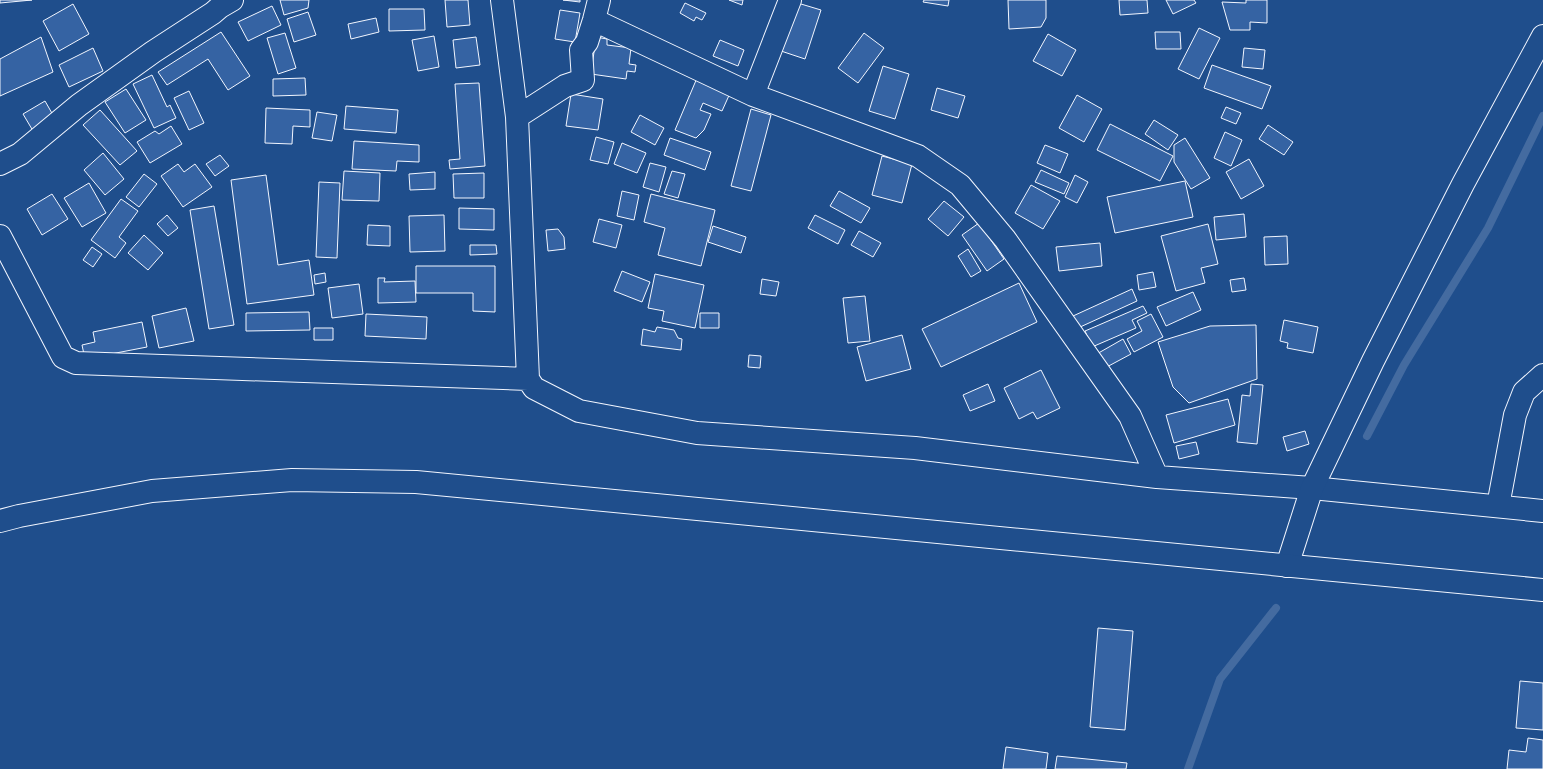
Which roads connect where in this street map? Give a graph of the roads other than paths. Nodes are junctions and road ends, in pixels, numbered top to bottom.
1 (232, 0) edge
2 (502, 0) edge
3 (790, 0) edge
4 (596, 10) edge
5 (1543, 36) edge
6 (753, 95) junction
7 (517, 117) junction
8 (0, 164) edge
9 (0, 236) edge
10 (1543, 375) edge
11 (528, 380) junction
12 (1157, 477) junction
13 (1312, 488) junction
14 (1498, 506) junction
15 (1543, 511) edge
16 (0, 521) edge
17 (1287, 566) junction
18 (1543, 590) edge

1 - 8 main road
2 - 7 main road
3 - 6 main road
4 - 6 main road
4 - 7 main road
5 - 13 main road
6 - 12 main road
7 - 11 main road
9 - 11 main road
10 - 14 main road
11 - 12 main road
12 - 13 main road
13 - 14 main road
13 - 17 main road
14 - 15 main road
16 - 17 main road
17 - 18 main road

